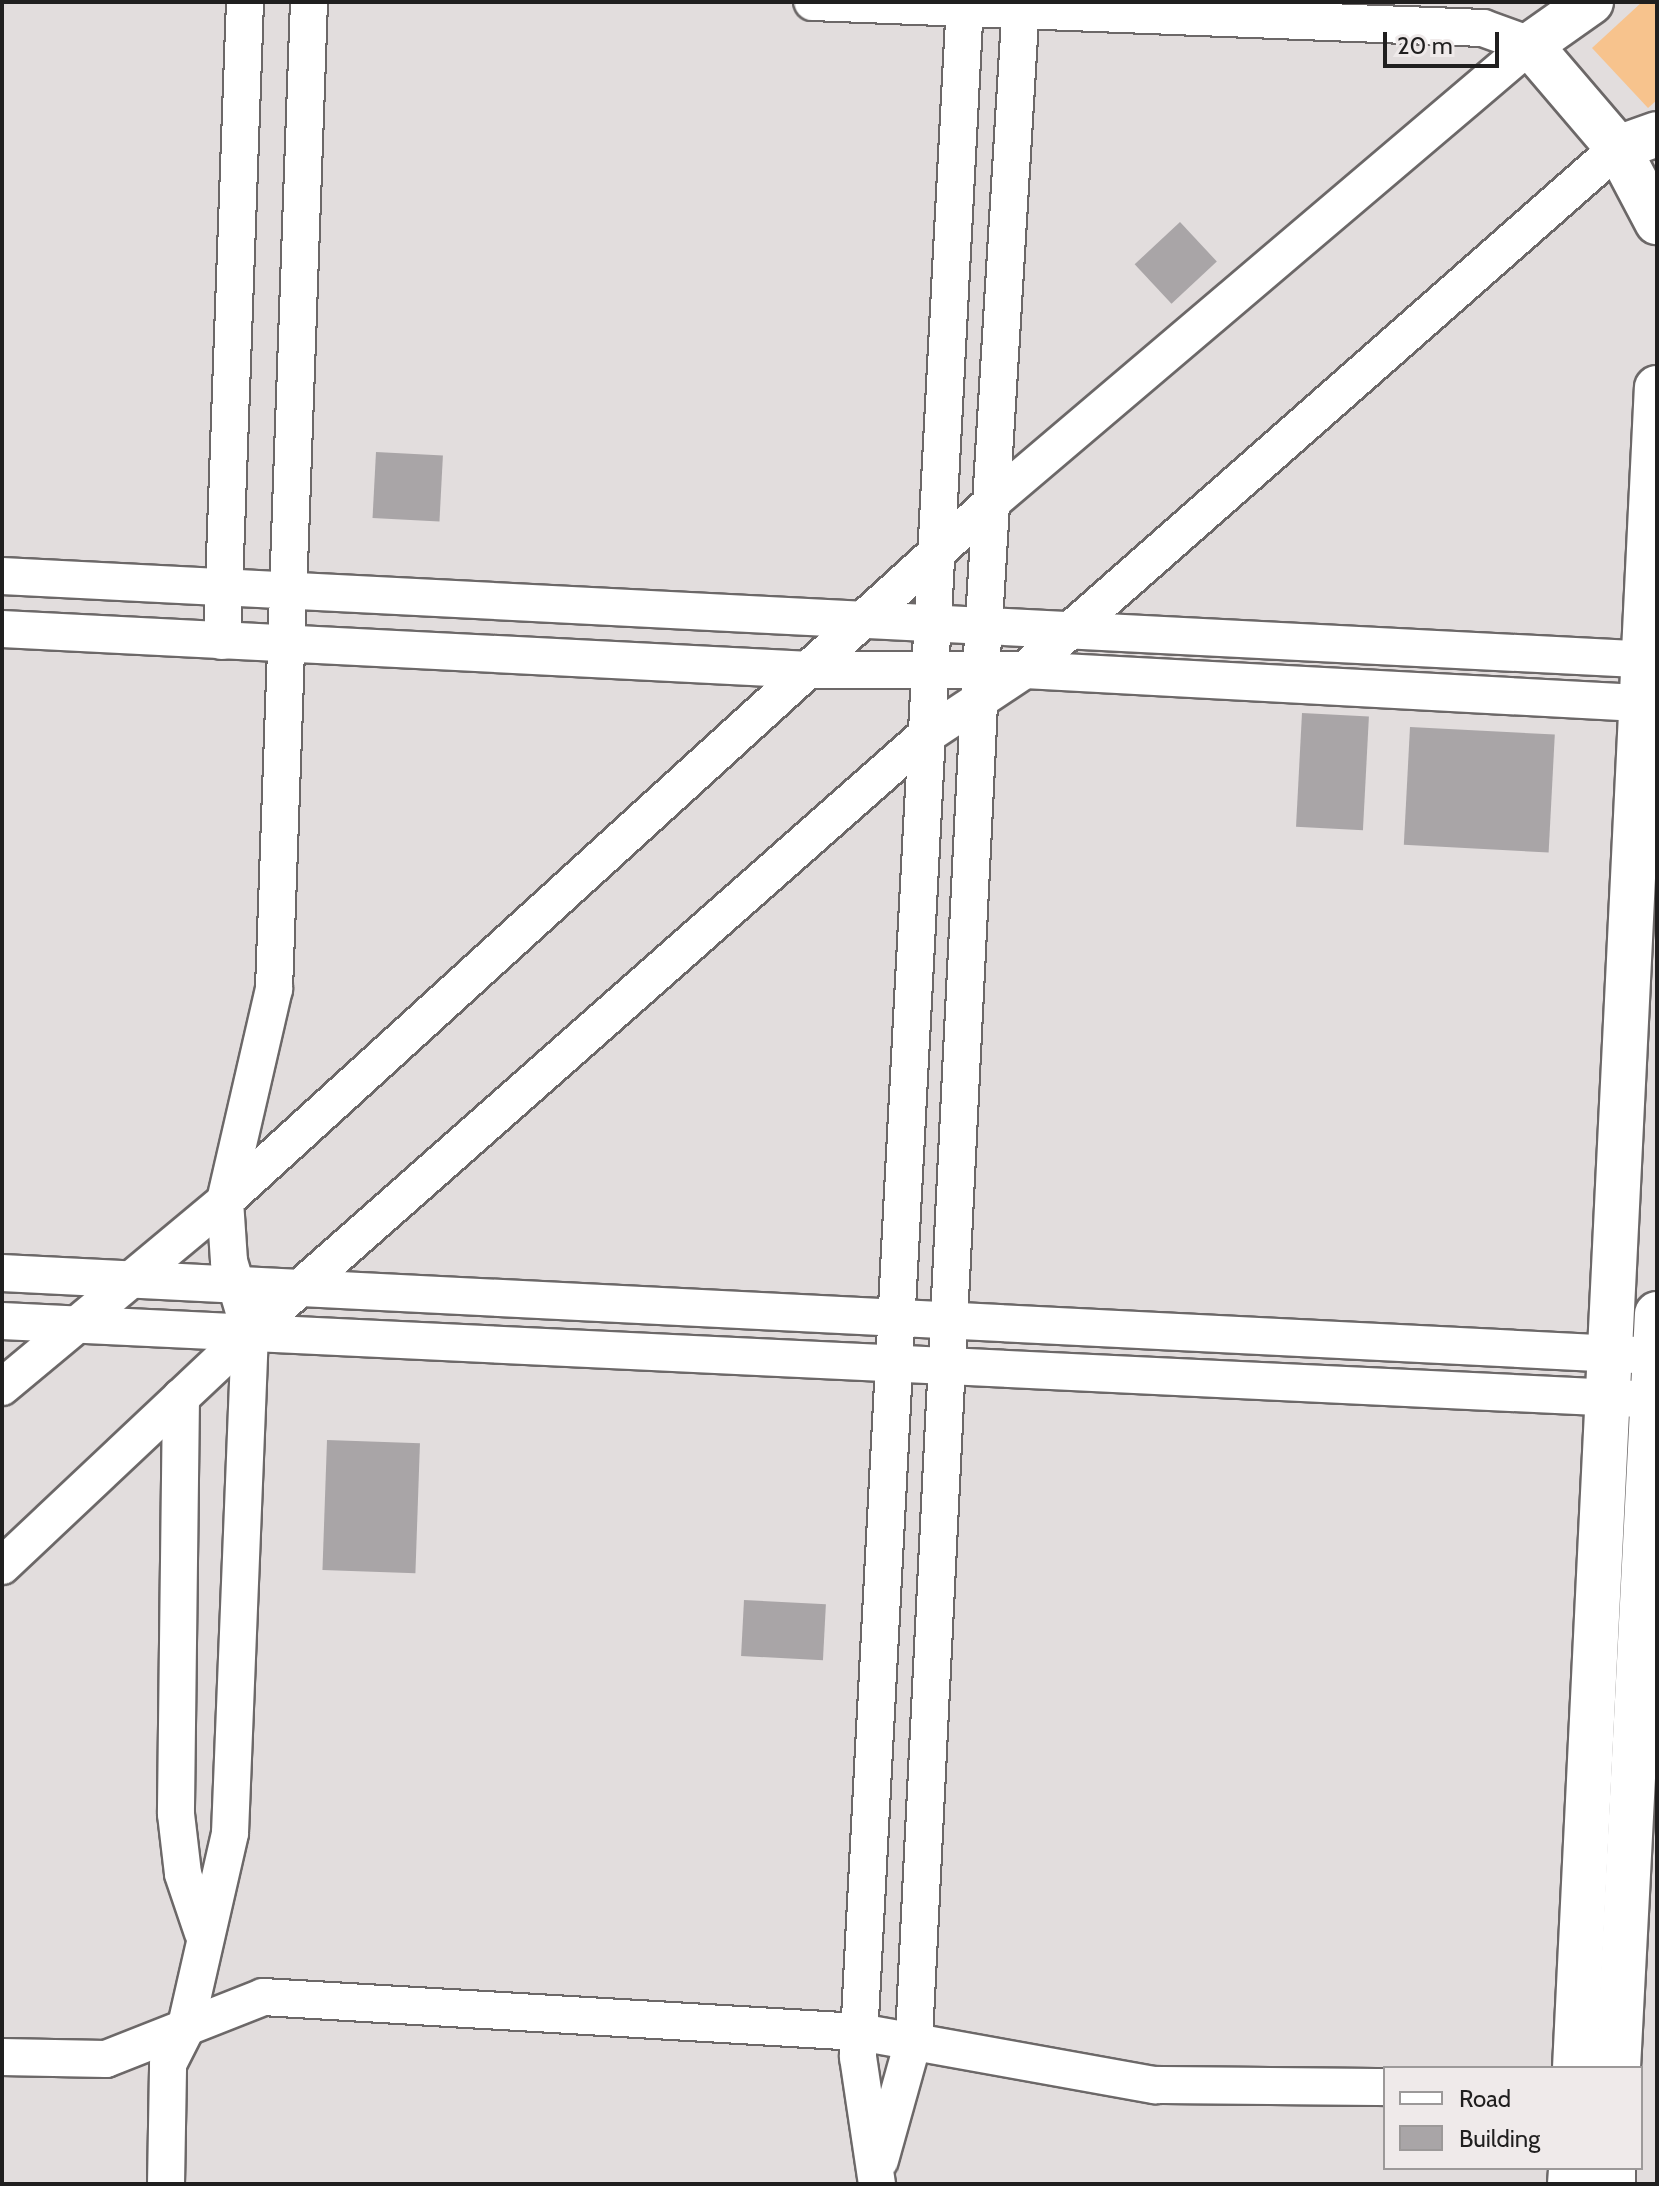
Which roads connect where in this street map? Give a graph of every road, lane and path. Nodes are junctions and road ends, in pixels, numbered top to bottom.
1 (245, 2) edge
2 (309, 2) edge
3 (813, 2) edge
4 (1591, 2) edge
5 (965, 7) edge
6 (1021, 8) edge
7 (1530, 45) junction
8 (1638, 141) edge
9 (1657, 222) edge
10 (1657, 388) edge
11 (992, 502) junction
12 (937, 554) junction
13 (2, 576) edge
14 (224, 587) junction
15 (287, 590) junction
16 (865, 619) junction
17 (930, 623) junction
18 (986, 625) junction
19 (2, 629) edge
20 (1070, 630) junction
21 (222, 641) junction
22 (285, 646) junction
23 (1651, 660) edge
24 (810, 670) junction
25 (1025, 670) junction
26 (926, 671) junction
27 (981, 688) junction
28 (1650, 704) edge
29 (924, 737) junction
30 (225, 1201) junction
31 (2, 1273) edge
32 (129, 1279) junction
33 (236, 1285) junction
34 (306, 1288) junction
35 (897, 1318) junction
36 (2, 1321) edge
37 (948, 1321) junction
38 (71, 1324) junction
39 (250, 1332) junction
40 (1612, 1354) junction
41 (1655, 1365) edge
42 (893, 1367) junction
43 (948, 1370) junction
44 (2, 1387) edge
45 (181, 1397) junction
46 (1608, 1398) junction
47 (2, 1566) edge
48 (203, 1933) junction
49 (185, 2030) junction
50 (859, 2032) junction
51 (914, 2038) junction
52 (2, 2057) edge
53 (1575, 2066) edge
54 (1618, 2066) edge
55 (1383, 2087) edge
56 (877, 2177) edge
57 (166, 2184) edge

1 - 14 street
2 - 15 street
3 - 5 street
4 - 7 street
5 - 6 street
5 - 12 street
6 - 7 street
6 - 11 street
7 - 8 street
7 - 11 street
8 - 9 street
8 - 20 street
10 - 23 street
11 - 12 street
11 - 18 street
12 - 16 street
12 - 17 street
13 - 14 street
14 - 15 street
14 - 21 street
15 - 16 street
15 - 22 street
16 - 17 street
16 - 24 street
17 - 18 street
17 - 26 street
18 - 20 street
18 - 27 street
19 - 21 street
20 - 23 street
20 - 25 street
21 - 22 street
22 - 24 street
22 - 30 street
23 - 28 street
24 - 26 street
24 - 30 street
25 - 27 street
25 - 28 street
26 - 27 street
26 - 29 street
27 - 29 street
27 - 37 street
28 - 40 street
29 - 34 street
29 - 35 street
30 - 32 street
30 - 33 street
31 - 32 street
32 - 33 street
32 - 38 street
33 - 34 street
33 - 39 street
34 - 35 street
34 - 39 street
35 - 37 street
35 - 42 street
36 - 38 street
37 - 40 street
37 - 43 street
38 - 39 street
38 - 44 street
39 - 42 street
39 - 45 street
39 - 48 street
40 - 41 street
40 - 46 street
41 - 46 street
41 - 54 street
42 - 43 street
42 - 50 street
43 - 46 street
43 - 51 street
45 - 47 street
45 - 48 street
46 - 53 street
48 - 49 street
49 - 50 street
49 - 52 street
49 - 57 street
50 - 51 street
50 - 56 street
51 - 55 street
51 - 56 street

